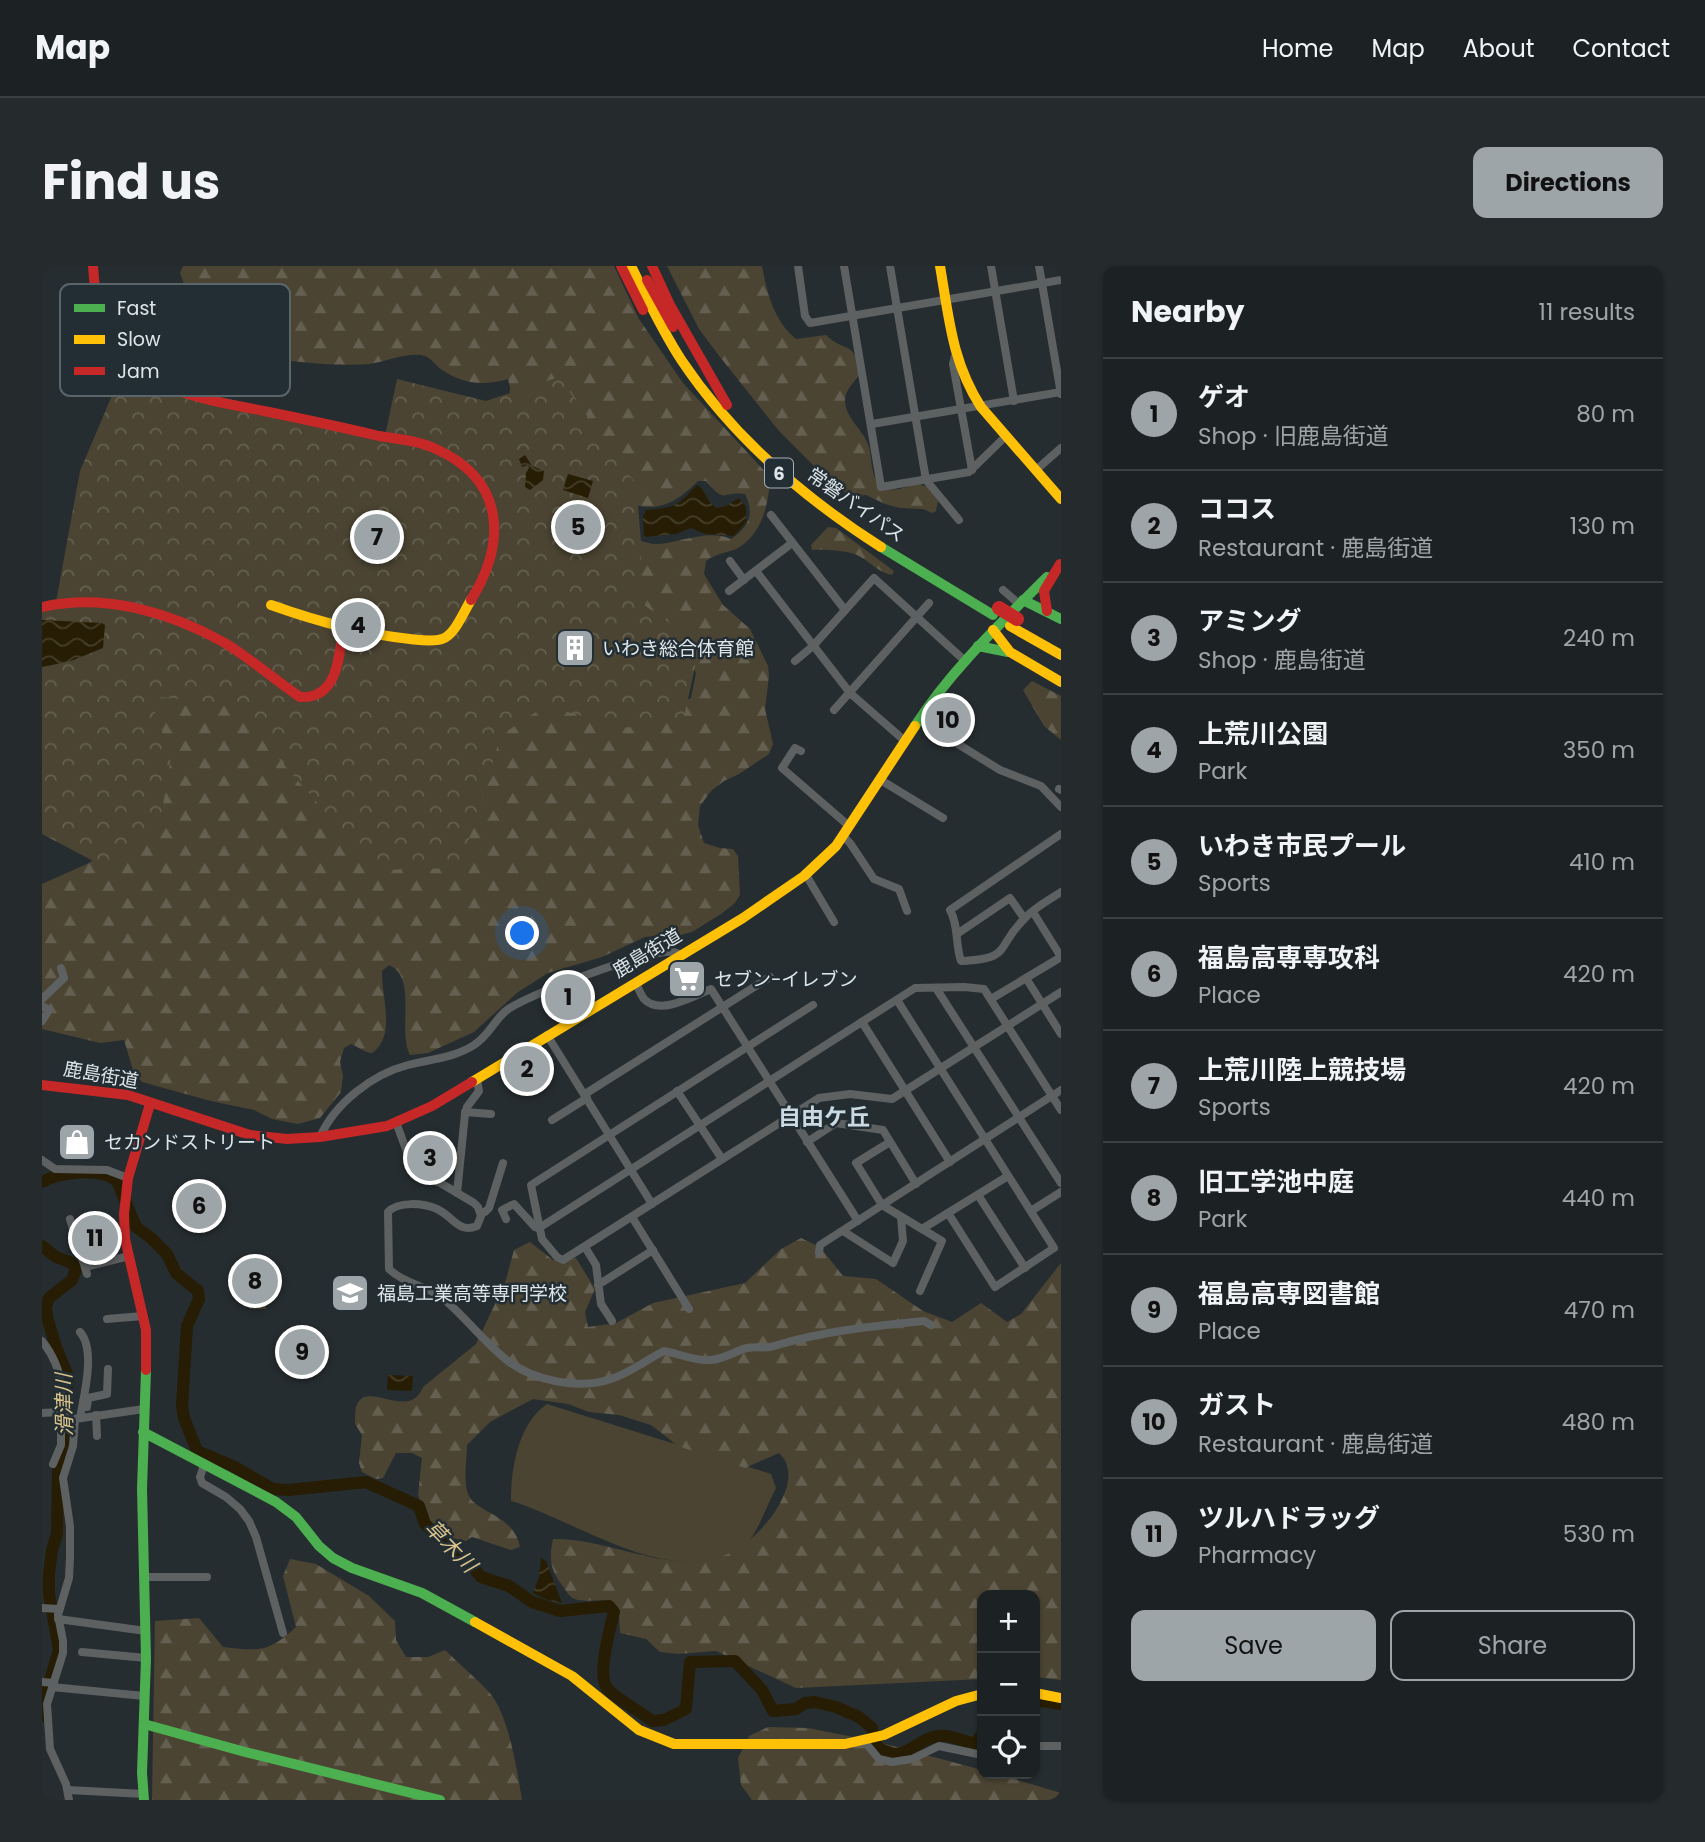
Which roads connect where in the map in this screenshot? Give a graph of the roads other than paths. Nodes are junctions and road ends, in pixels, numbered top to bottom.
1 (93, 266) edge
2 (621, 266) edge
3 (631, 266) edge
4 (642, 266) edge
5 (652, 266) edge
6 (798, 266) edge
7 (844, 266) edge
8 (890, 266) edge
9 (940, 266) edge
10 (991, 266) edge
11 (1039, 266) edge
12 (1061, 280) edge
13 (1042, 283) junction
14 (93, 284) edge
15 (996, 291) junction
16 (945, 299) junction
17 (897, 309) junction
18 (852, 317) junction
19 (955, 355) junction
20 (690, 372) junction
21 (1061, 393) edge
22 (195, 396) edge
23 (1014, 401) junction
24 (727, 405) junction
25 (981, 407) junction
26 (962, 410) junction
27 (917, 417) junction
28 (872, 425) junction
29 (1006, 436) junction
30 (1061, 449) edge
31 (972, 470) junction
32 (1036, 470) junction
33 (926, 480) junction
34 (1061, 499) edge
35 (771, 515) dead end
36 (959, 520) dead end
37 (792, 543) junction
38 (730, 561) dead end
39 (1061, 563) edge
40 (756, 571) junction
41 (744, 580) junction
42 (1003, 590) dead end
43 (729, 592) dead end
44 (929, 603) dead end
45 (271, 606) dead end
46 (42, 607) edge
47 (845, 610) junction
48 (1047, 611) junction
49 (1017, 612) junction
50 (917, 616) junction
51 (995, 618) junction
52 (1061, 620) edge
53 (343, 628) junction
54 (1061, 644) edge
55 (813, 646) junction
56 (978, 646) junction
57 (1010, 652) junction
58 (1061, 655) edge
59 (964, 660) junction
60 (795, 661) dead end
61 (1061, 682) edge
62 (850, 693) junction
63 (835, 710) dead end
64 (919, 720) junction
65 (905, 741) junction
66 (801, 751) dead end
67 (879, 779) junction
68 (1061, 807) edge
69 (943, 818) dead end
70 (846, 831) junction
71 (1061, 834) edge
72 (806, 875) junction
73 (1061, 892) edge
74 (906, 911) dead end
75 (1033, 912) junction
76 (1024, 918) junction
77 (834, 922) dead end
78 (957, 934) junction
79 (683, 955) junction
80 (1061, 957) edge
81 (61, 968) dead end
82 (770, 977) dead end
83 (1026, 978) junction
84 (636, 983) junction
85 (936, 988) junction
86 (1061, 992) edge
87 (42, 999) edge
88 (991, 999) junction
89 (897, 1000) junction
90 (1042, 1004) junction
91 (813, 1005) dead end
92 (42, 1006) edge
93 (722, 1007) junction
94 (42, 1021) edge
95 (862, 1022) junction
96 (1008, 1026) junction
97 (1061, 1034) edge
98 (547, 1035) junction
99 (747, 1047) junction
100 (974, 1047) junction
101 (940, 1069) junction
102 (477, 1080) junction
103 (769, 1082) junction
104 (42, 1085) edge
105 (1061, 1090) edge
106 (677, 1091) junction
107 (905, 1091) junction
108 (586, 1096) junction
109 (1052, 1096) junction
110 (150, 1104) junction
111 (1061, 1110) edge
112 (465, 1112) junction
113 (491, 1114) dead end
114 (791, 1115) junction
115 (1019, 1117) junction
116 (552, 1120) dead end
117 (396, 1122) junction
118 (700, 1126) junction
119 (609, 1135) junction
120 (320, 1137) junction
121 (985, 1139) junction
122 (442, 1141) dead end
123 (807, 1142) junction
124 (890, 1142) junction
125 (722, 1159) junction
126 (42, 1160) edge
127 (950, 1162) junction
128 (503, 1163) dead end
129 (631, 1170) junction
130 (1008, 1176) junction
131 (438, 1182) junction
132 (1061, 1183) edge
133 (127, 1184) junction
134 (916, 1184) junction
135 (1061, 1192) edge
136 (457, 1193) junction
137 (978, 1195) junction
138 (652, 1204) junction
139 (882, 1205) junction
140 (481, 1212) junction
141 (1031, 1212) junction
142 (948, 1213) junction
143 (632, 1217) junction
144 (901, 1217) junction
145 (70, 1219) dead end
146 (506, 1219) dead end
147 (858, 1221) junction
148 (539, 1228) junction
149 (922, 1229) junction
150 (843, 1231) junction
151 (585, 1247) junction
152 (653, 1250) junction
153 (819, 1254) dead end
154 (129, 1256) junction
155 (1025, 1268) junction
156 (598, 1285) junction
157 (920, 1291) dead end
158 (689, 1309) dead end
159 (143, 1315) junction
160 (107, 1319) dead end
161 (612, 1321) dead end
162 (931, 1325) dead end
163 (80, 1332) dead end
164 (42, 1340) edge
165 (108, 1368) dead end
166 (144, 1409) junction
167 (42, 1413) edge
168 (61, 1415) junction
169 (96, 1415) junction
170 (78, 1418) junction
171 (143, 1432) junction
172 (97, 1436) dead end
173 (53, 1464) dead end
174 (204, 1465) junction
175 (144, 1577) junction
176 (207, 1577) dead end
177 (42, 1608) edge
178 (59, 1609) junction
179 (58, 1619) junction
180 (146, 1631) junction
181 (283, 1633) dead end
182 (82, 1652) dead end
183 (146, 1658) junction
184 (42, 1682) edge
185 (53, 1685) junction
186 (1040, 1694) edge
187 (977, 1695) edge
188 (144, 1696) junction
189 (1061, 1698) edge
190 (45, 1710) edge
191 (45, 1722) edge
192 (144, 1724) junction
193 (866, 1740) junction
194 (1040, 1746) edge
195 (1061, 1746) edge
196 (47, 1753) edge
197 (977, 1754) edge
198 (68, 1790) junction
199 (144, 1797) edge
200 (69, 1800) edge
201 (440, 1800) edge

1 - 14 main road
2 - 20 main road
3 - 20 main road, 常磐バイパス / 6
4 - 24 main road, 常磐バイパス / 6
5 - 24 main road
6 - 18 street
7 - 18 street
8 - 17 street
9 - 16 main road
10 - 15 street
11 - 13 street
12 - 13 street
13 - 15 street
13 - 21 street
15 - 16 street
15 - 23 street
16 - 17 street
16 - 19 main road
17 - 18 street
17 - 27 street
18 - 28 street
19 - 25 main road
19 - 26 street
20 - 51 main road, 常磐バイパス / 6
21 - 23 street
22 - 53 main road
23 - 25 street
24 - 51 main road, 常磐バイパス / 6
25 - 26 street
25 - 29 main road
26 - 27 street
26 - 31 street
27 - 28 street
27 - 33 street
28 - 33 street
29 - 31 street
29 - 32 main road
30 - 32 street
31 - 33 street
32 - 34 main road
33 - 36 street
35 - 37 street
37 - 40 street
37 - 47 street
38 - 41 street
39 - 48 main road
39 - 49 main road, 鹿島街道
40 - 41 street
40 - 55 street
41 - 43 street
42 - 49 street
44 - 50 street
45 - 53 main road
46 - 53 main road
47 - 50 street
47 - 55 street
48 - 49 main road
48 - 52 main road
49 - 51 main road, 常磐バイパス / 6
49 - 51 main road, 鹿島街道
49 - 54 main road, 常磐バイパス / 6
49 - 58 main road, 常磐バイパス / 6
50 - 59 street
50 - 62 street
51 - 56 main road, 鹿島街道
51 - 57 main road
55 - 60 street
55 - 62 street
56 - 57 main road
56 - 59 main road, 鹿島街道
57 - 61 main road
59 - 64 main road, 鹿島街道
62 - 63 street
62 - 65 street
64 - 65 main road, 鹿島街道
64 - 68 street
65 - 67 main road, 鹿島街道
66 - 70 street
67 - 69 street
67 - 70 main road, 鹿島街道
70 - 72 main road, 鹿島街道
70 - 74 street
71 - 78 street
72 - 77 street
72 - 79 main road, 鹿島街道
73 - 75 street
75 - 76 street
75 - 80 street
76 - 78 street
76 - 78 street
79 - 84 main road, 鹿島街道
79 - 120 street
80 - 83 street
81 - 87 street
82 - 93 street
83 - 88 street
83 - 90 street
84 - 93 street
84 - 98 main road, 鹿島街道
85 - 88 street
85 - 89 street
85 - 100 street
86 - 90 street
88 - 96 street
89 - 95 street
89 - 101 street
90 - 96 street
90 - 97 street
91 - 99 street
92 - 94 street
93 - 99 street
93 - 108 street
95 - 103 street
95 - 107 street
96 - 100 street
96 - 109 street
98 - 102 main road, 鹿島街道
98 - 108 street
99 - 103 street
99 - 106 street
100 - 101 street
100 - 115 street
101 - 107 street
101 - 121 street
102 - 112 street
102 - 117 main road, 鹿島街道
103 - 114 street
103 - 118 street
104 - 110 main road, 鹿島街道
105 - 109 street
106 - 118 street
106 - 119 street
107 - 114 street
107 - 127 street
108 - 116 street
108 - 119 street
109 - 111 street
109 - 115 street
110 - 120 main road, 鹿島街道
110 - 133 main road
112 - 113 street
112 - 136 street
114 - 123 street
114 - 125 street
115 - 121 street
115 - 132 street
117 - 120 main road, 鹿島街道
117 - 131 street
118 - 125 street
118 - 129 street
119 - 129 street
119 - 148 street
121 - 127 street
121 - 130 street
122 - 131 street
123 - 124 street
123 - 147 street
124 - 134 street
124 - 139 street
125 - 138 street
126 - 133 street
127 - 134 street
128 - 140 street
129 - 138 street
129 - 148 street
130 - 137 street
130 - 141 street
131 - 136 street
133 - 154 main road
134 - 139 street
135 - 141 street
136 - 140 street
137 - 142 street
137 - 155 street
138 - 143 street
139 - 144 street
139 - 147 street
140 - 162 street
141 - 155 street
142 - 149 street
142 - 155 street
143 - 151 street
143 - 152 street
144 - 149 street
144 - 150 street
145 - 154 street
146 - 148 street
147 - 150 street
148 - 151 street
149 - 157 street
150 - 153 street
151 - 156 street
152 - 156 street
152 - 158 street
154 - 159 main road
156 - 161 street
159 - 160 street
159 - 166 main road
163 - 170 street
164 - 168 street
165 - 170 street
166 - 169 street
166 - 171 main road
167 - 168 street
168 - 170 street
168 - 173 street
169 - 170 street
169 - 172 street
170 - 178 street
171 - 174 main road
171 - 175 main road
174 - 181 street
174 - 193 main road
175 - 176 street
175 - 180 main road
177 - 178 street
178 - 179 street
179 - 180 street
179 - 185 street
180 - 183 main road
182 - 183 street
183 - 188 main road
184 - 185 street
185 - 188 street
185 - 190 street
186 - 189 main road
187 - 193 main road
188 - 192 main road
190 - 191 street
191 - 196 street
192 - 199 main road
192 - 201 main road
193 - 197 street
194 - 195 street
196 - 198 street
198 - 199 street
198 - 200 street

